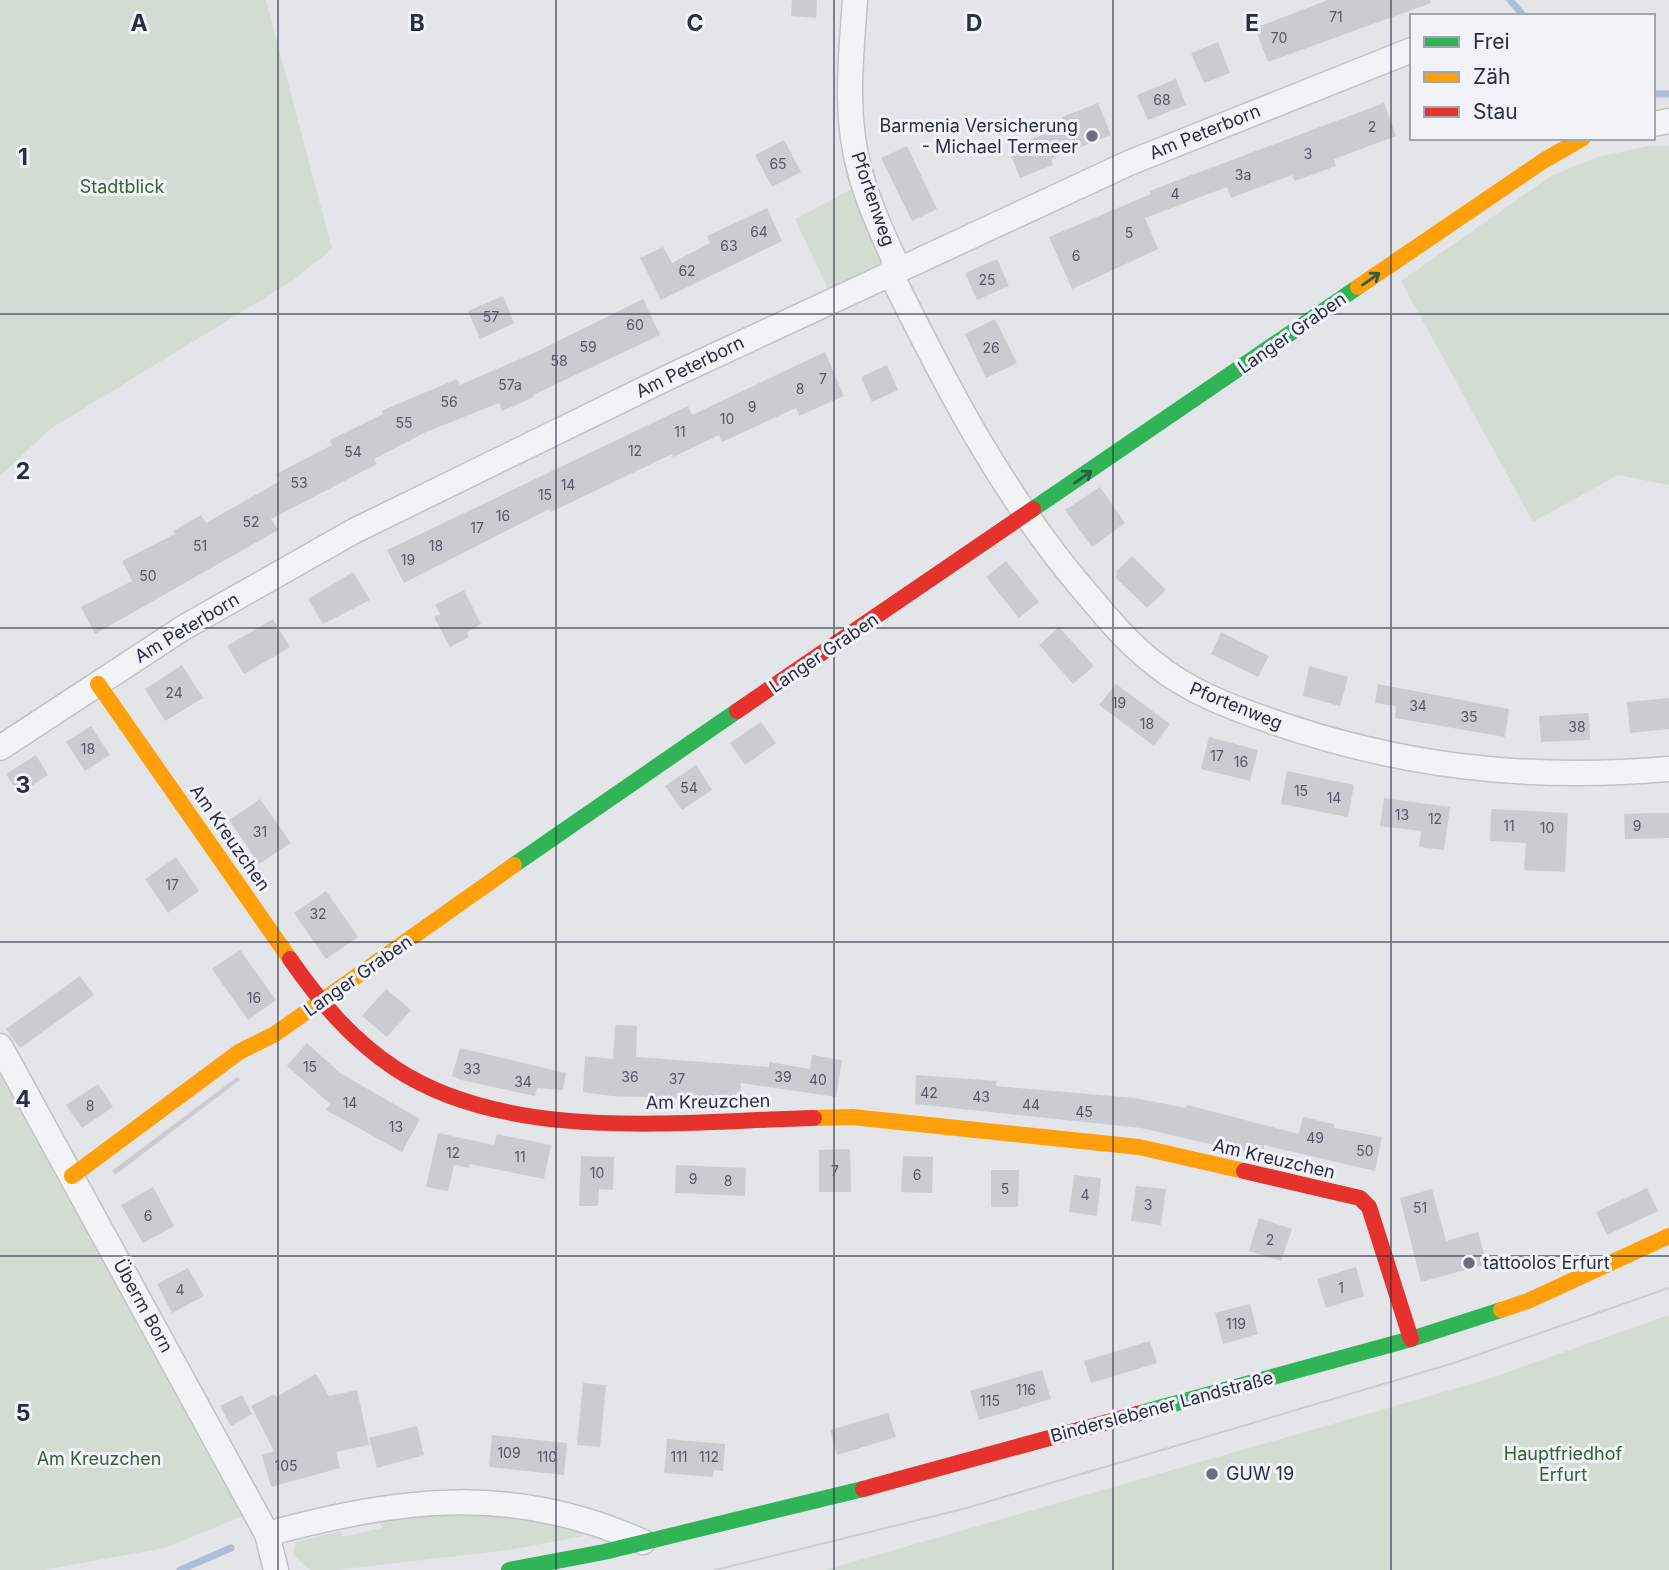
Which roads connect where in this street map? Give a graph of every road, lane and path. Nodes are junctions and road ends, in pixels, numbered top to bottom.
1 (855, 0) edge
2 (1410, 51) edge
3 (1580, 140) edge
4 (894, 270) junction
5 (1026, 516) junction
6 (98, 684) junction
7 (0, 748) edge
8 (1669, 769) edge
9 (320, 1002) junction
10 (0, 1046) edge
11 (72, 1176) junction
12 (1669, 1236) edge
13 (1411, 1339) junction
14 (267, 1534) junction
15 (643, 1542) junction
16 (276, 1570) edge
17 (509, 1570) edge

1 - 4 street, Pfortenweg
2 - 4 street, Am Peterborn
5 -> 3 street, Langer Graben
4 - 5 street, Pfortenweg
4 - 6 street, Am Peterborn
5 - 8 street, Pfortenweg
5 - 9 street, Langer Graben
6 - 7 street, Am Peterborn
6 - 9 street, Am Kreuzchen
9 - 11 street, Langer Graben
9 - 13 street, Am Kreuzchen
10 - 11 street, Überm Born
11 - 14 street, Überm Born
12 - 13 street, Binderslebener Landstraße
13 - 15 street, Binderslebener Landstraße
14 - 15 street
14 - 16 street, Überm Born
15 - 17 street, Binderslebener Landstraße

